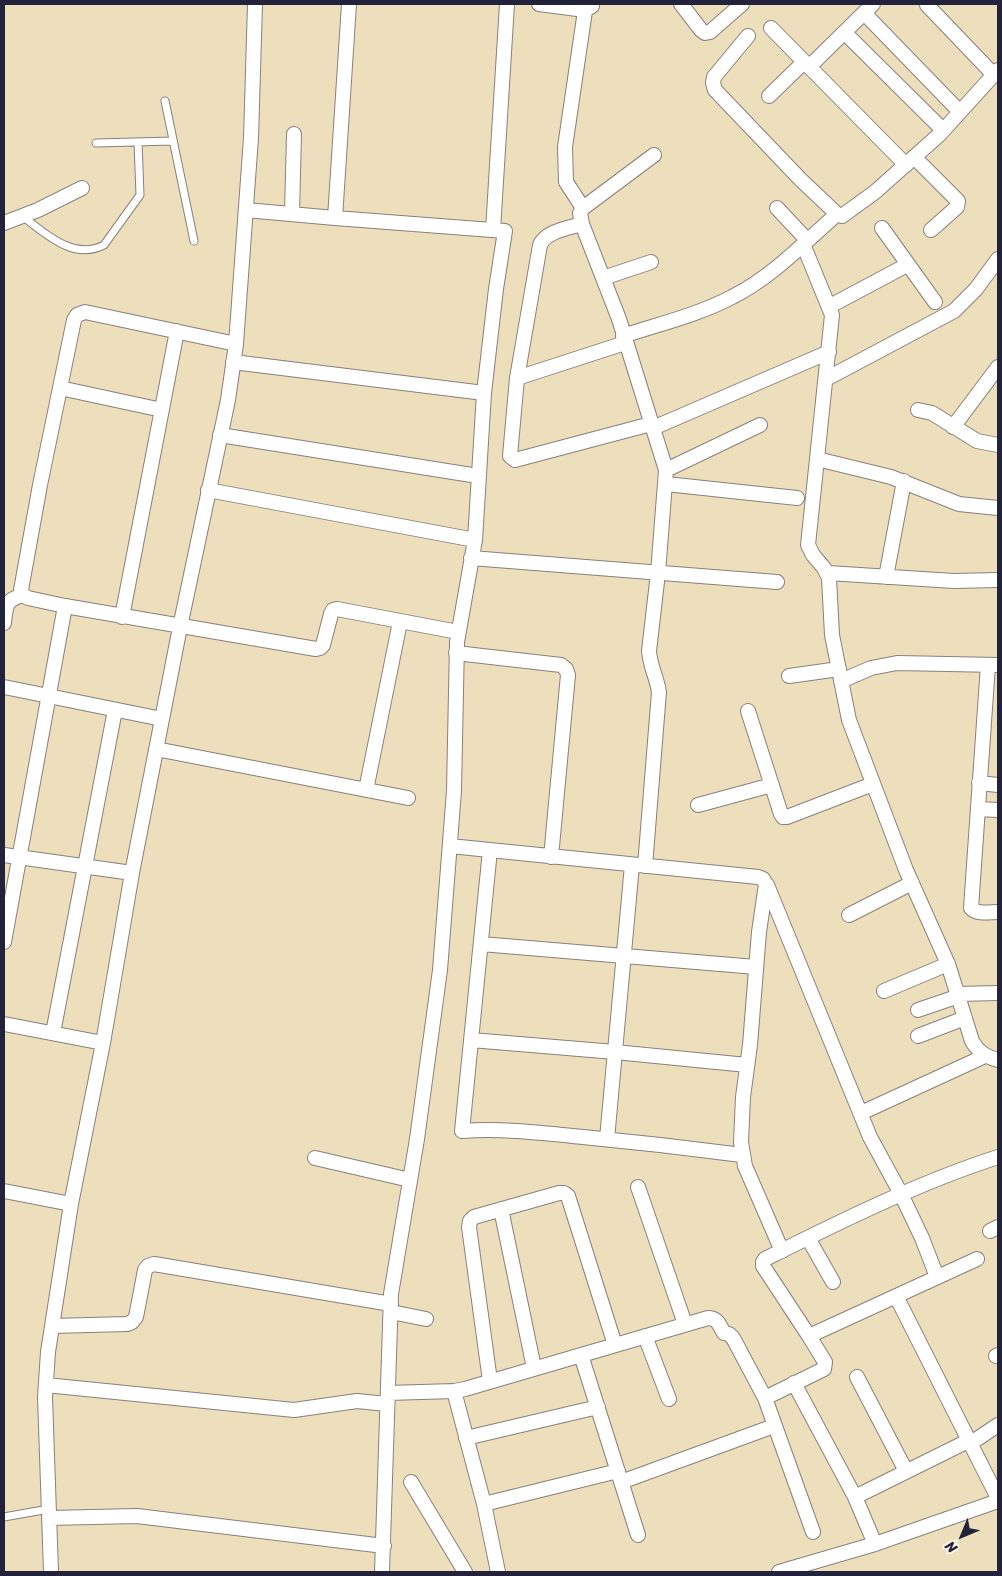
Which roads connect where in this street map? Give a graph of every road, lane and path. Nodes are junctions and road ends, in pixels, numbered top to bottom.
1 (255, 4) edge
2 (349, 4) edge
3 (507, 4) edge
4 (539, 4) edge
5 (681, 4) edge
6 (742, 4) edge
7 (927, 5) edge
8 (589, 6) edge
9 (869, 8) edge
10 (771, 28) dead end
11 (845, 33) junction
12 (748, 36) dead end
13 (806, 64) junction
14 (995, 77) edge
15 (769, 96) dead end
16 (164, 102) dead end
17 (960, 112) junction
18 (943, 130) junction
19 (294, 134) dead end
20 (173, 141) junction
21 (138, 142) junction
22 (96, 143) dead end
23 (654, 155) dead end
24 (910, 161) junction
25 (82, 188) dead end
26 (583, 208) junction
27 (776, 208) dead end
28 (246, 210) junction
29 (292, 214) junction
30 (837, 214) junction
31 (22, 216) junction
32 (335, 218) junction
33 (4, 222) edge
34 (582, 224) junction
35 (882, 228) dead end
36 (493, 230) junction
37 (931, 230) dead end
38 (194, 241) dead end
39 (805, 242) junction
40 (998, 259) edge
41 (651, 262) dead end
42 (907, 265) junction
43 (993, 277) edge
44 (603, 278) junction
45 (935, 302) dead end
46 (830, 306) junction
47 (177, 331) junction
48 (624, 339) junction
49 (236, 344) junction
50 (829, 352) junction
51 (233, 362) junction
52 (998, 367) edge
53 (517, 378) junction
54 (826, 379) junction
55 (60, 388) junction
56 (484, 393) junction
57 (162, 410) junction
58 (918, 410) dead end
59 (760, 425) dead end
60 (652, 426) junction
61 (953, 426) junction
62 (220, 435) junction
63 (998, 445) edge
64 (817, 459) junction
65 (478, 476) junction
66 (666, 477) junction
67 (904, 482) junction
68 (208, 490) junction
69 (797, 498) dead end
70 (998, 508) edge
71 (474, 540) junction
72 (471, 558) junction
73 (658, 573) junction
74 (828, 573) junction
75 (886, 577) junction
76 (998, 580) edge
77 (777, 582) dead end
78 (23, 595) junction
79 (65, 606) junction
80 (122, 617) junction
81 (400, 622) junction
82 (4, 623) edge
83 (180, 627) junction
84 (458, 632) junction
85 (456, 653) junction
86 (993, 665) edge
87 (840, 675) junction
88 (789, 676) dead end
89 (4, 687) edge
90 (49, 695) junction
91 (115, 710) junction
92 (748, 710) dead end
93 (162, 719) junction
94 (156, 749) junction
95 (873, 784) junction
96 (979, 784) junction
97 (772, 785) junction
98 (998, 785) edge
99 (366, 790) junction
100 (408, 798) dead end
101 (698, 805) dead end
102 (978, 810) junction
103 (998, 810) edge
104 (450, 846) junction
105 (490, 850) junction
106 (4, 855) edge
107 (551, 857) junction
108 (19, 858) junction
109 (638, 865) junction
110 (85, 867) junction
111 (132, 872) junction
112 (912, 883) junction
113 (766, 884) junction
114 (998, 912) edge
115 (849, 915) dead end
116 (4, 942) edge
117 (481, 944) junction
118 (624, 957) junction
119 (948, 964) junction
120 (756, 968) junction
121 (884, 991) dead end
122 (998, 992) edge
123 (958, 995) junction
124 (918, 1010) dead end
125 (966, 1018) junction
126 (4, 1024) edge
127 (53, 1033) junction
128 (918, 1036) dead end
129 (471, 1040) junction
130 (103, 1043) junction
131 (615, 1052) junction
132 (992, 1058) edge
133 (747, 1065) junction
134 (861, 1113) junction
135 (607, 1139) junction
136 (742, 1155) junction
137 (998, 1157) edge
138 (315, 1158) dead end
139 (410, 1180) junction
140 (638, 1187) dead end
141 (4, 1190) edge
142 (901, 1194) junction
143 (71, 1204) junction
144 (502, 1209) junction
145 (808, 1238) junction
146 (782, 1251) junction
147 (977, 1259) dead end
148 (937, 1277) junction
149 (833, 1282) dead end
150 (896, 1296) junction
151 (391, 1308) junction
152 (426, 1318) dead end
153 (686, 1324) junction
154 (52, 1326) junction
155 (645, 1336) junction
156 (810, 1336) junction
157 (615, 1345) junction
158 (581, 1355) junction
159 (534, 1368) junction
160 (856, 1377) dead end
161 (490, 1381) junction
162 (794, 1383) junction
163 (46, 1385) junction
164 (454, 1391) junction
165 (388, 1398) junction
166 (765, 1398) junction
167 (669, 1400) dead end
168 (598, 1407) junction
169 (998, 1425) edge
170 (774, 1426) junction
171 (466, 1438) junction
172 (970, 1441) junction
173 (906, 1471) junction
174 (619, 1477) junction
175 (411, 1482) dead end
176 (855, 1496) junction
177 (998, 1499) edge
178 (484, 1504) junction
179 (49, 1514) junction
180 (4, 1517) edge
181 (814, 1532) dead end
182 (638, 1535) dead end
183 (875, 1544) junction
184 (384, 1546) junction
185 (51, 1572) edge
186 (382, 1572) edge
187 (465, 1572) edge
188 (498, 1572) edge
189 (779, 1572) edge

1 - 28 street
2 - 32 street
3 - 36 street
4 - 8 street
5 - 6 street
7 - 14 street
8 - 26 street
9 - 11 street
9 - 17 street
10 - 13 street
11 - 13 street
11 - 18 street
12 - 30 street
13 - 15 street
13 - 24 street
14 - 17 street
16 - 20 lane
17 - 18 street
18 - 24 street
19 - 29 street
20 - 21 lane
20 - 38 lane
21 - 22 lane
21 - 31 lane
23 - 26 street
24 - 30 street
24 - 37 street
25 - 31 street
26 - 34 street
27 - 39 street
28 - 29 street
28 - 49 street
29 - 32 street
30 - 39 street
31 - 33 street
32 - 36 street
34 - 44 street
34 - 53 street
35 - 42 street
36 - 56 street
39 - 46 street
39 - 48 street
40 - 43 street
41 - 44 street
42 - 45 street
42 - 46 street
43 - 54 street
44 - 48 street
46 - 50 street
47 - 49 street
47 - 55 street
47 - 57 street
48 - 53 street
48 - 60 street
49 - 51 street
50 - 54 street
50 - 60 street
51 - 56 street
51 - 62 street
52 - 61 street
53 - 60 street
54 - 64 street
55 - 57 street
55 - 78 street
56 - 65 street
57 - 80 street
58 - 61 street
59 - 66 street
60 - 66 street
61 - 63 street
62 - 65 street
62 - 68 street
64 - 67 street
64 - 74 street
65 - 71 street
66 - 69 street
66 - 73 street
67 - 70 street
67 - 75 street
68 - 71 street
68 - 83 street
71 - 72 street
72 - 73 street
72 - 84 street
73 - 77 street
73 - 109 street
74 - 75 street
74 - 87 street
75 - 76 street
78 - 79 street
78 - 82 street
79 - 80 street
79 - 90 street
80 - 83 street
81 - 83 street
81 - 84 street
81 - 99 street
83 - 93 street
84 - 85 street
85 - 104 street
85 - 107 street
86 - 87 street
86 - 96 street
87 - 88 street
87 - 95 street
89 - 90 street
90 - 91 street
90 - 108 street
91 - 93 street
91 - 110 street
92 - 97 street
93 - 94 street
94 - 99 street
94 - 111 street
95 - 97 street
95 - 112 street
96 - 98 street
96 - 102 street
97 - 101 street
99 - 100 street
102 - 103 street
102 - 114 street
104 - 105 street
104 - 139 street
105 - 107 street
105 - 117 street
106 - 108 street
107 - 109 street
108 - 110 street
108 - 116 street
109 - 113 street
109 - 118 street
110 - 111 street
110 - 127 street
111 - 130 street
112 - 115 street
112 - 119 street
113 - 120 street
113 - 134 street
117 - 118 street
117 - 129 street
118 - 120 street
118 - 131 street
119 - 121 street
119 - 123 street
120 - 133 street
122 - 123 street
123 - 124 street
123 - 125 street
125 - 128 street
125 - 132 street
126 - 127 street
127 - 130 street
129 - 131 street
129 - 135 street
130 - 143 street
131 - 133 street
131 - 135 street
132 - 134 street
133 - 136 street
134 - 142 street
135 - 136 street
136 - 146 street
137 - 142 street
138 - 139 street
139 - 151 street
140 - 153 street
141 - 143 street
142 - 145 street
142 - 148 street
143 - 154 street
144 - 157 street
144 - 159 street
144 - 161 street
145 - 146 street
145 - 149 street
146 - 156 street
147 - 148 street
148 - 150 street
150 - 156 street
150 - 172 street
151 - 152 street
151 - 154 street
151 - 165 street
153 - 155 street
153 - 166 street
154 - 163 street
155 - 157 street
155 - 167 street
156 - 162 street
157 - 158 street
158 - 159 street
158 - 168 street
159 - 161 street
160 - 173 street
161 - 164 street
162 - 166 street
162 - 176 street
163 - 165 street
163 - 179 street
164 - 165 street
164 - 171 street
165 - 184 street
166 - 170 street
168 - 171 street
168 - 174 street
169 - 172 street
170 - 174 street
170 - 181 street
171 - 178 street
172 - 173 street
172 - 177 street
173 - 176 street
174 - 178 street
174 - 182 street
175 - 187 street
176 - 183 street
177 - 183 street
178 - 188 street
179 - 180 lane
179 - 184 street
179 - 185 street
183 - 189 street
184 - 186 street

